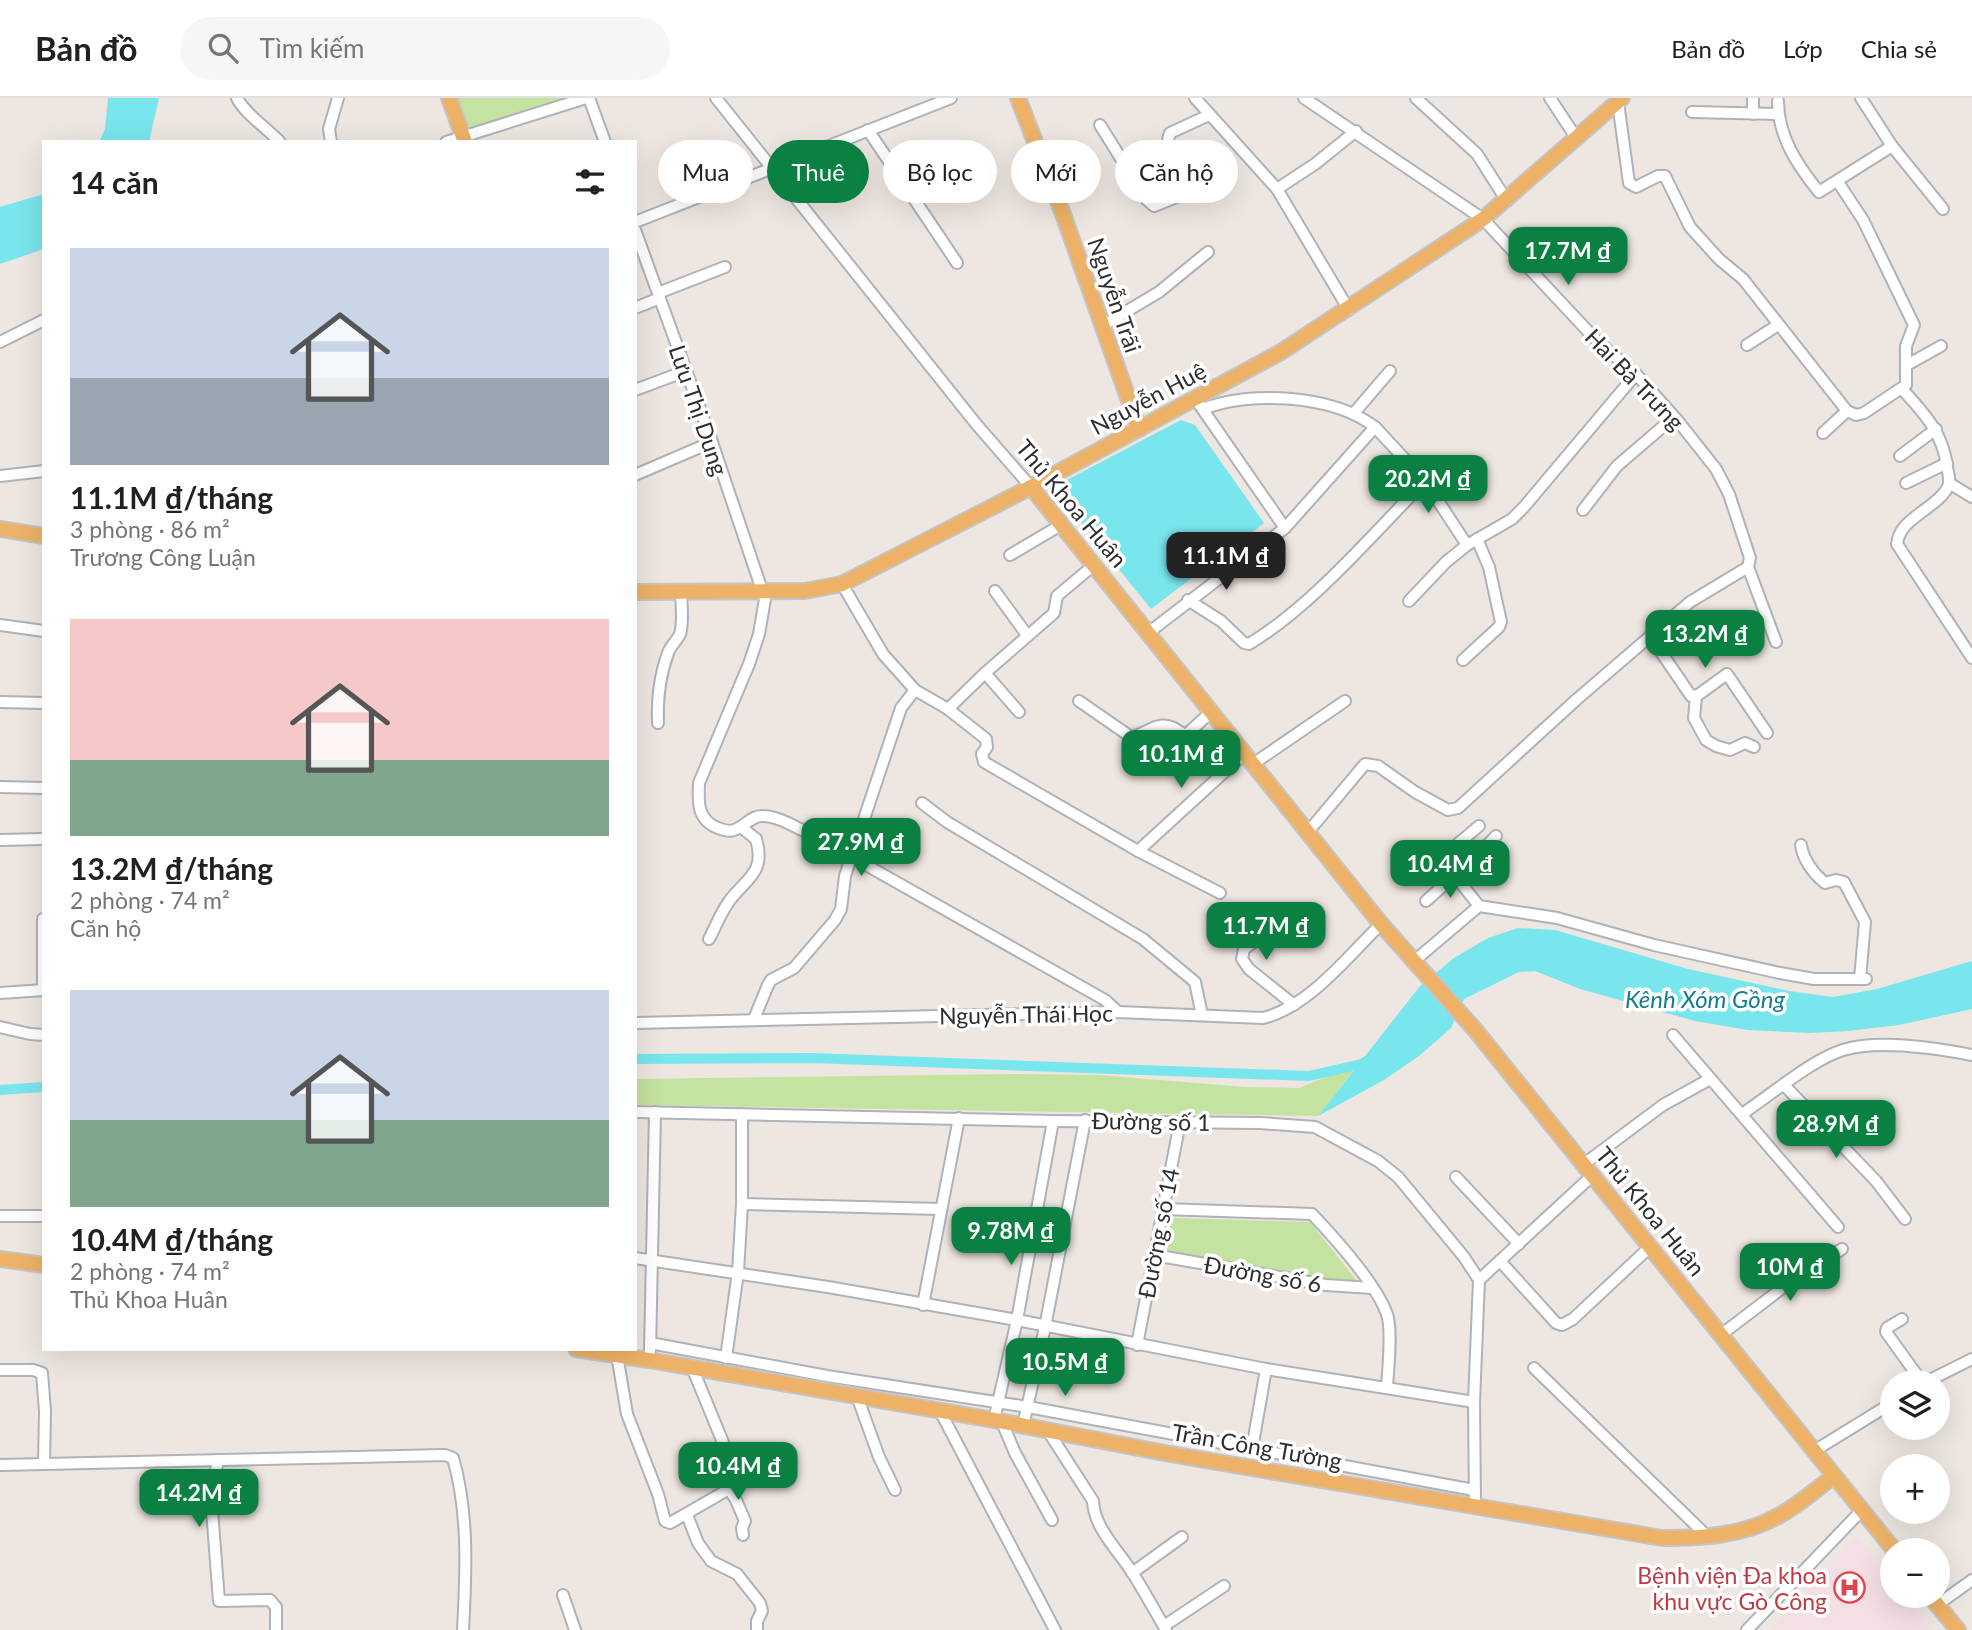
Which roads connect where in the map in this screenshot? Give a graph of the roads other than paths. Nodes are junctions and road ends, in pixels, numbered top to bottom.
1 (237, 98) edge
2 (338, 98) edge
3 (449, 98) edge
4 (588, 98) edge
5 (716, 98) edge
6 (951, 98) edge
7 (1018, 98) edge
8 (1195, 98) edge
9 (1304, 98) edge
10 (1416, 98) edge
11 (1550, 98) edge
12 (1720, 98) edge
13 (1753, 98) edge
14 (1861, 98) edge
15 (1620, 100) edge
16 (1778, 101) dead end
17 (1720, 111) junction
18 (1692, 112) dead end
19 (1752, 114) junction
20 (1778, 114) junction
21 (1209, 115) junction
22 (1100, 125) dead end
23 (868, 130) junction
24 (1356, 131) junction
25 (464, 139) edge
26 (1577, 139) junction
27 (278, 140) edge
28 (331, 140) edge
29 (604, 140) edge
30 (843, 140) edge
31 (1892, 146) junction
32 (767, 161) edge
33 (767, 170) edge
34 (1838, 182) junction
35 (1277, 189) junction
36 (1507, 201) junction
37 (801, 203) edge
38 (1942, 209) dead end
39 (1483, 219) junction
40 (637, 221) edge
41 (637, 236) edge
42 (1209, 252) dead end
43 (957, 263) dead end
44 (725, 267) dead end
45 (659, 296) junction
46 (637, 307) edge
47 (1349, 310) junction
48 (42, 321) edge
49 (1778, 325) junction
50 (1102, 326) junction
51 (0, 342) edge
52 (1747, 345) dead end
53 (1941, 346) dead end
54 (1907, 365) junction
55 (686, 371) junction
56 (1390, 371) dead end
57 (1636, 374) junction
58 (1902, 388) junction
59 (637, 389) edge
60 (1199, 404) junction
61 (1847, 411) junction
62 (1354, 413) junction
63 (1674, 417) junction
64 (1375, 427) junction
65 (1139, 429) junction
66 (1936, 429) junction
67 (1823, 433) dead end
68 (712, 442) junction
69 (1900, 456) dead end
70 (1947, 463) junction
71 (42, 471) edge
72 (637, 474) edge
73 (0, 476) edge
74 (1425, 481) junction
75 (1906, 483) dead end
76 (1949, 484) junction
77 (1031, 487) junction
78 (1972, 497) edge
79 (1583, 510) dead end
80 (1061, 525) junction
81 (1285, 528) junction
82 (0, 529) edge
83 (42, 536) edge
84 (1472, 542) junction
85 (1010, 555) dead end
86 (1094, 565) junction
87 (1748, 567) junction
88 (842, 584) junction
89 (681, 590) junction
90 (762, 590) junction
91 (995, 591) dead end
92 (637, 592) edge
93 (1188, 600) junction
94 (1409, 601) dead end
95 (0, 625) edge
96 (42, 631) edge
97 (1147, 633) junction
98 (1027, 635) junction
99 (1650, 636) junction
100 (1776, 642) dead end
101 (1972, 657) edge
102 (1463, 660) dead end
103 (985, 673) junction
104 (915, 690) junction
105 (1696, 696) junction
106 (1079, 701) dead end
107 (1345, 701) dead end
108 (0, 702) edge
109 (42, 703) edge
110 (948, 709) junction
111 (1019, 712) dead end
112 (1211, 712) junction
113 (658, 723) dead end
114 (1768, 733) dead end
115 (1754, 747) dead end
116 (1249, 759) junction
117 (0, 787) edge
118 (42, 788) edge
119 (922, 803) dead end
120 (1479, 826) dead end
121 (741, 827) junction
122 (1308, 832) junction
123 (1496, 836) dead end
124 (42, 839) edge
125 (0, 840) edge
126 (1801, 845) dead end
127 (1138, 850) junction
128 (852, 858) junction
129 (1455, 878) junction
130 (1220, 893) dead end
131 (1426, 901) dead end
132 (1479, 906) junction
133 (1284, 920) dead end
134 (1381, 924) junction
135 (709, 939) dead end
136 (1416, 965) junction
137 (42, 990) edge
138 (0, 993) edge
139 (1294, 1005) junction
140 (1118, 1012) junction
141 (1202, 1015) junction
142 (754, 1019) junction
143 (637, 1023) edge
144 (0, 1027) edge
145 (42, 1035) edge
146 (1673, 1035) dead end
147 (1972, 1055) edge
148 (1710, 1079) junction
149 (1784, 1086) junction
150 (637, 1112) edge
151 (656, 1112) junction
152 (742, 1114) junction
153 (1742, 1114) junction
154 (958, 1118) junction
155 (1085, 1120) junction
156 (1054, 1121) junction
157 (1180, 1122) junction
158 (1589, 1170) junction
159 (1456, 1177) dead end
160 (742, 1204) junction
161 (940, 1209) junction
162 (1163, 1209) junction
163 (0, 1216) edge
164 (42, 1216) edge
165 (1905, 1219) dead end
166 (1838, 1227) dead end
167 (1519, 1244) junction
168 (1651, 1247) junction
169 (1842, 1249) dead end
170 (1154, 1255) junction
171 (637, 1258) edge
172 (0, 1259) edge
173 (650, 1259) junction
174 (1500, 1261) junction
175 (42, 1265) edge
176 (738, 1272) junction
177 (1479, 1280) junction
178 (1372, 1288) junction
179 (923, 1305) junction
180 (1902, 1319) dead end
181 (1017, 1320) junction
182 (1045, 1327) junction
183 (1721, 1334) junction
184 (650, 1343) junction
185 (1137, 1345) junction
186 (590, 1351) edge
187 (617, 1355) junction
188 (726, 1357) junction
189 (1972, 1359) edge
190 (649, 1360) junction
191 (692, 1367) junction
192 (1534, 1368) dead end
193 (1266, 1369) junction
194 (0, 1370) edge
195 (1915, 1370) edge
196 (1949, 1370) edge
197 (1387, 1388) junction
198 (858, 1396) junction
199 (999, 1402) junction
200 (1475, 1402) junction
201 (1028, 1407) junction
202 (940, 1410) junction
203 (1880, 1411) edge
204 (998, 1421) junction
205 (1023, 1426) junction
206 (1048, 1431) junction
207 (1252, 1449) junction
208 (755, 1450) dead end
209 (1814, 1451) junction
210 (218, 1460) junction
211 (731, 1462) junction
212 (44, 1464) junction
213 (0, 1465) edge
214 (1834, 1476) junction
215 (729, 1489) junction
216 (895, 1490) dead end
217 (1474, 1490) junction
218 (1475, 1506) junction
219 (1862, 1510) junction
220 (687, 1515) junction
221 (1052, 1520) dead end
222 (743, 1535) dead end
223 (1182, 1537) dead end
224 (1708, 1537) junction
225 (1884, 1538) edge
226 (1132, 1573) junction
227 (1972, 1580) edge
228 (1224, 1586) dead end
229 (1950, 1591) edge
230 (564, 1595) dead end
231 (1940, 1608) edge
232 (1165, 1628) edge
233 (276, 1630) edge
234 (463, 1630) edge
235 (575, 1630) edge
236 (757, 1630) edge
237 (1055, 1630) edge
238 (1747, 1630) edge
239 (1958, 1630) edge

1 - 27 street
2 - 28 street
3 - 25 main road
4 - 25 street
4 - 29 street
5 - 32 street, Thủ Khoa Huân
6 - 23 street
7 - 50 main road, Nguyễn Trãi
8 - 21 street
9 - 24 street, Hai Bà Trưng
10 - 36 street
11 - 26 street
12 - 17 street
13 - 19 street
14 - 31 street
15 - 26 main road, Nguyễn Huệ
15 - 49 street
16 - 20 street
17 - 18 street
17 - 19 street
19 - 20 street
20 - 34 street
21 - 22 street
21 - 35 street
23 - 30 street
23 - 43 street
24 - 35 street
24 - 39 street, Hai Bà Trưng
26 - 36 main road, Nguyễn Huệ
31 - 34 street
31 - 38 street
33 - 40 street
34 - 54 street
35 - 47 street
36 - 39 main road, Nguyễn Huệ
37 - 77 street, Thủ Khoa Huân
39 - 47 main road, Nguyễn Huệ
39 - 57 street, Hai Bà Trưng
41 - 45 street, Lưu Thị Dung
42 - 50 street
44 - 45 street
45 - 46 street
45 - 55 street, Lưu Thị Dung
47 - 60 main road, Nguyễn Huệ
48 - 51 street
49 - 52 street
49 - 61 street
50 - 65 main road, Nguyễn Trãi
53 - 54 street
54 - 58 street
55 - 59 street
55 - 68 street, Lưu Thị Dung
56 - 62 street
57 - 63 street, Hai Bà Trưng
57 - 84 street
58 - 61 street
58 - 66 street
60 - 62 street
60 - 65 main road, Nguyễn Huệ
60 - 81 street
61 - 67 street
62 - 64 street
63 - 79 street
63 - 87 street, Hai Bà Trưng
64 - 74 street
64 - 81 street
65 - 77 main road, Nguyễn Huệ
66 - 69 street
66 - 70 street
68 - 72 street
68 - 90 street, Lưu Thị Dung
70 - 75 street
70 - 76 street
71 - 73 street
74 - 84 street
74 - 93 street
76 - 78 street
76 - 101 street
77 - 80 main road, Thủ Khoa Huân
77 - 88 main road, Nguyễn Huệ
80 - 85 street
80 - 86 main road, Thủ Khoa Huân
81 - 93 street
82 - 83 main road
84 - 94 street
84 - 102 street
86 - 97 main road, Thủ Khoa Huân
86 - 98 street
87 - 99 street
87 - 100 street, Hai Bà Trưng
88 - 90 main road, Nguyễn Huệ
88 - 104 street
89 - 90 main road, Nguyễn Huệ
89 - 92 main road, Nguyễn Huệ
89 - 113 street
90 - 121 street
91 - 98 street
93 - 97 street
95 - 96 street
97 - 112 main road, Thủ Khoa Huân
98 - 103 street
99 - 105 street
99 - 122 street
103 - 110 street
103 - 111 street
104 - 110 street
104 - 128 street
105 - 114 street
105 - 115 street
106 - 112 street
107 - 116 street
108 - 109 street
110 - 127 street
112 - 116 main road, Thủ Khoa Huân
116 - 122 main road, Thủ Khoa Huân
116 - 127 street
117 - 118 street
119 - 141 street
120 - 129 street
121 - 128 street
121 - 135 street
122 - 134 main road, Thủ Khoa Huân
123 - 129 street
124 - 125 street
126 - 132 street
127 - 130 street
128 - 140 street
128 - 142 street
129 - 131 street
129 - 132 street
132 - 136 street
133 - 139 street
134 - 136 main road, Thủ Khoa Huân
134 - 139 street, Nguyễn Thái Học
136 - 158 main road, Thủ Khoa Huân
137 - 138 street
139 - 141 street, Nguyễn Thái Học
140 - 141 street, Nguyễn Thái Học
140 - 142 street, Nguyễn Thái Học
142 - 143 street, Nguyễn Thái Học
144 - 145 street
146 - 148 street
147 - 149 street
148 - 153 street
148 - 158 street
149 - 153 street
149 - 165 street
150 - 151 street, Đường số 1
151 - 152 street, Đường số 1
151 - 173 street
152 - 154 street, Đường số 1
152 - 160 street
153 - 166 street
154 - 156 street, Đường số 1
154 - 161 street
155 - 156 street, Đường số 1
155 - 157 street, Đường số 1
155 - 182 street
156 - 181 street
157 - 162 street, Đường số 14
157 - 177 street, Đường số 1
158 - 167 street
158 - 168 main road, Thủ Khoa Huân
159 - 167 street
160 - 161 street
160 - 176 street
161 - 179 street
162 - 170 street, Đường số 14
162 - 178 street
163 - 164 street
167 - 174 street
168 - 174 street
168 - 183 main road, Thủ Khoa Huân
169 - 183 street
170 - 178 street, Đường số 6
170 - 185 street, Đường số 14
171 - 173 street
172 - 175 main road
173 - 176 street
173 - 184 street
174 - 177 street
176 - 179 street
176 - 188 street
177 - 200 street
178 - 197 street
179 - 181 street
180 - 195 street
181 - 182 street
181 - 199 street
182 - 185 street
182 - 201 street
183 - 209 main road, Thủ Khoa Huân
184 - 188 street, Trần Công Tường
184 - 190 street
185 - 193 street
186 - 187 main road, Trần Công Tường
187 - 190 main road, Trần Công Tường
187 - 220 street
188 - 199 street, Trần Công Tường
189 - 196 street
190 - 191 main road, Trần Công Tường
191 - 198 main road, Trần Công Tường
191 - 211 street
192 - 224 street
193 - 197 street
193 - 207 street
194 - 212 street
197 - 200 street
198 - 202 main road, Trần Công Tường
198 - 216 street
199 - 201 street, Trần Công Tường
199 - 204 street
200 - 217 street
201 - 205 street
201 - 207 street, Trần Công Tường
202 - 204 main road, Trần Công Tường
202 - 237 street
203 - 209 street
204 - 205 main road, Trần Công Tường
204 - 221 street
205 - 206 main road, Trần Công Tường
206 - 218 main road, Trần Công Tường
206 - 226 street
207 - 217 street, Trần Công Tường
208 - 211 street
209 - 214 main road, Thủ Khoa Huân
210 - 212 street
210 - 233 street
210 - 234 street
211 - 215 street
212 - 213 street
214 - 219 main road, Thủ Khoa Huân
214 - 224 main road, Trần Công Tường
215 - 220 street
215 - 222 street
217 - 218 street
218 - 224 main road, Trần Công Tường
219 - 225 main road, Thủ Khoa Huân
219 - 238 street
220 - 236 street
223 - 226 street
226 - 232 street
227 - 229 street
228 - 232 street
230 - 235 street
231 - 239 main road

